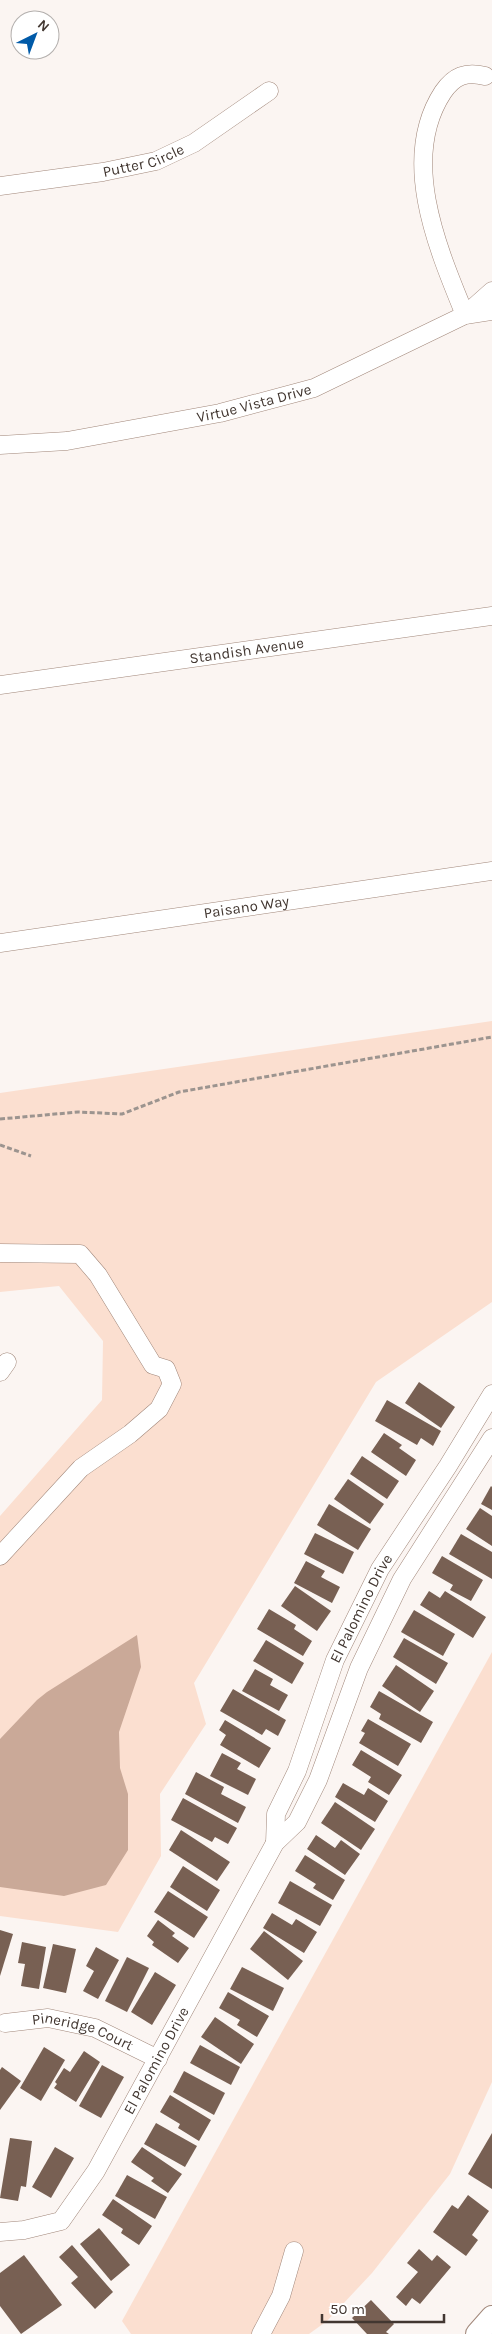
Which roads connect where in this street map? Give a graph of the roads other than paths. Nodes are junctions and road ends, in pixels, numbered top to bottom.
1 (485, 76) dead end
2 (269, 91) dead end
3 (0, 186) edge
4 (492, 291) edge
5 (492, 311) edge
6 (465, 315) junction
7 (0, 445) edge
8 (492, 616) edge
9 (0, 685) edge
10 (492, 871) edge
11 (0, 943) edge
12 (0, 1253) edge
13 (492, 1394) edge
14 (492, 1438) edge
15 (0, 1556) edge
16 (275, 1843) junction
17 (5, 2023) dead end
18 (158, 2059) junction
19 (0, 2232) edge
20 (294, 2251) dead end
21 (492, 2318) edge
22 (261, 2334) edge
23 (477, 2334) edge

1 - 6 street
2 - 3 street, Putter Circle
4 - 6 street
5 - 6 street, Virtue Vista Drive
6 - 7 street, Virtue Vista Drive
8 - 9 street, Standish Avenue
10 - 11 street, Paisano Way
12 - 15 street
13 - 16 street, El Palomino Drive
14 - 16 street, El Palomino Drive
16 - 18 street, El Palomino Drive
17 - 18 street, Pineridge Court
18 - 19 street, El Palomino Drive
20 - 22 street
21 - 23 main road

